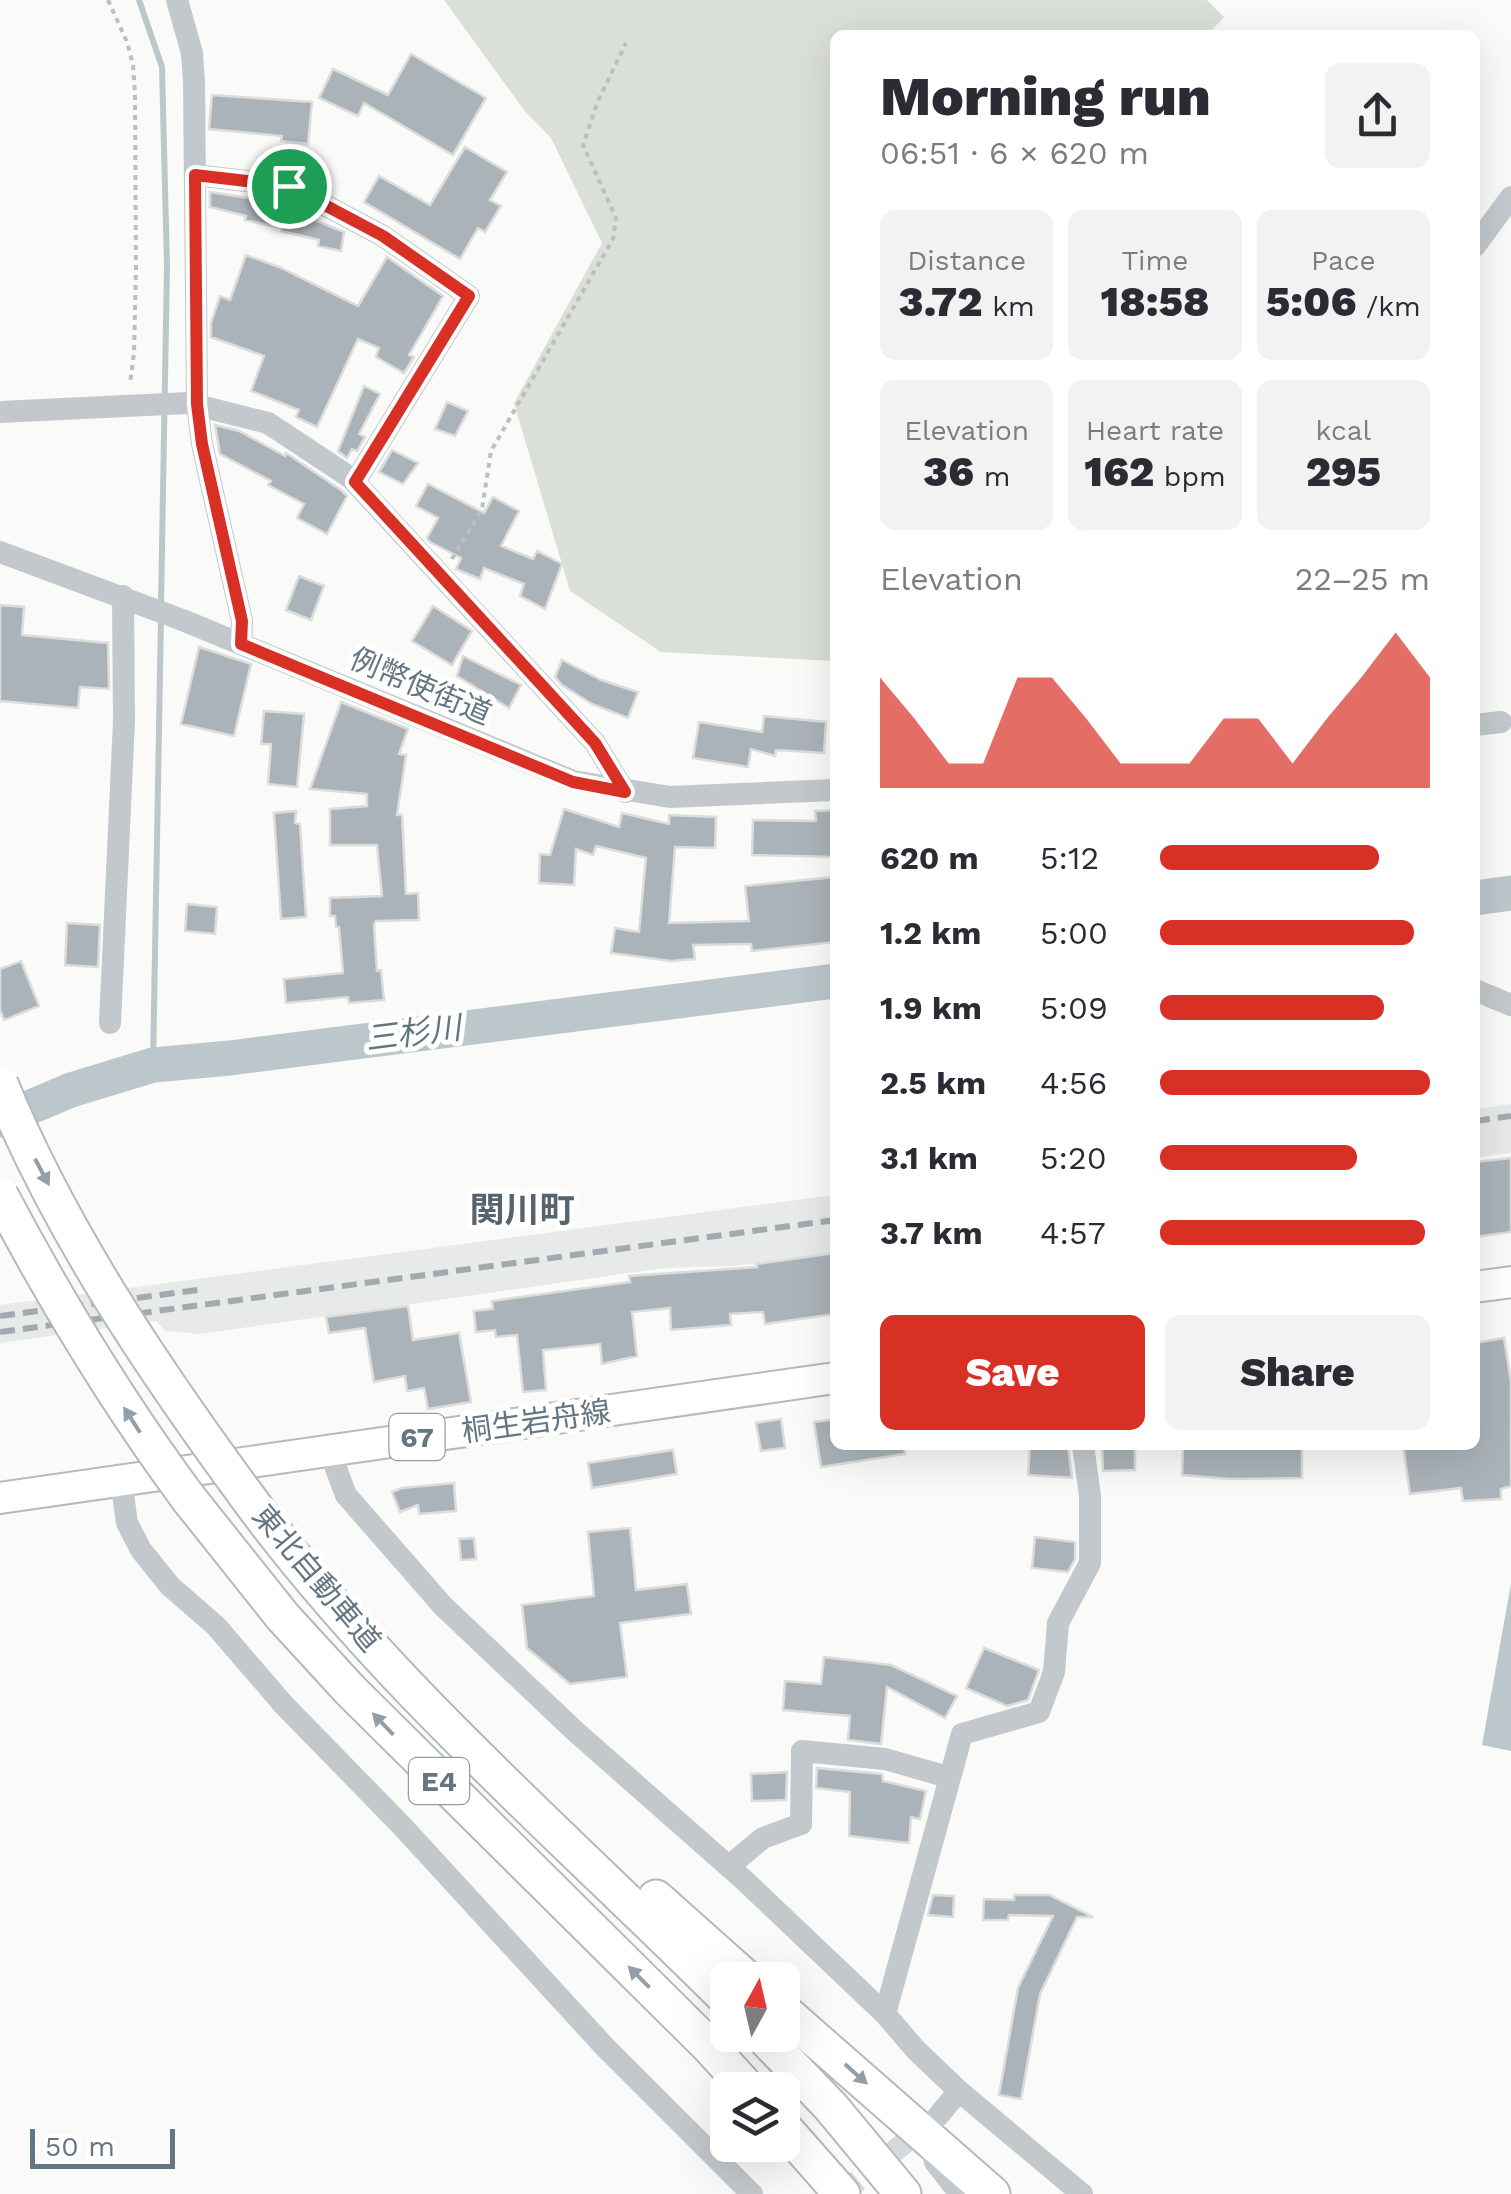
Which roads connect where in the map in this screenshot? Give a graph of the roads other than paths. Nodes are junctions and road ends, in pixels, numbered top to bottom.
1 (177, 0) edge
2 (195, 175) junction
3 (1511, 197) edge
4 (1480, 239) edge
5 (192, 404) junction
6 (0, 412) edge
7 (355, 482) junction
8 (0, 552) edge
9 (129, 598) junction
10 (241, 644) junction
11 (1502, 722) dead end
12 (1480, 725) edge
13 (830, 790) edge
14 (625, 792) junction
15 (1480, 992) edge
16 (1511, 1005) edge
17 (110, 1023) dead end
18 (0, 1084) edge
19 (0, 1195) edge
20 (1511, 1282) edge
21 (1480, 1286) edge
22 (830, 1379) edge
23 (328, 1450) junction
24 (1084, 1450) edge
25 (121, 1480) junction
26 (0, 1498) edge
27 (464, 1743) junction
28 (948, 1777) junction
29 (728, 1866) junction
30 (728, 1962) edge
31 (710, 1982) edge
32 (885, 2014) junction
33 (800, 2024) edge
34 (709, 2046) junction
35 (778, 2052) edge
36 (721, 2072) edge
37 (733, 2072) edge
38 (958, 2091) junction
39 (934, 2128) junction
40 (800, 2146) edge
41 (784, 2162) edge
42 (752, 2194) edge
43 (811, 2194) edge
44 (842, 2194) edge
45 (903, 2194) edge
46 (960, 2194) edge
47 (992, 2194) edge
48 (1082, 2194) edge

1 - 2 street
2 - 5 street
2 - 7 street
3 - 4 street
5 - 6 street
5 - 7 street
5 - 10 street
7 - 14 street
8 - 9 street, 例幣使街道
9 - 10 street, 例幣使街道
9 - 17 street
10 - 14 street, 例幣使街道
11 - 12 street
13 - 14 street, 例幣使街道
15 - 16 street
18 -> 27 highway, 東北自動車道 / E4, bridge
34 -> 19 highway, 東北自動車道 / E4, bridge
20 - 21 main road
22 - 23 main road, 桐生岩舟線 / 67
23 - 25 main road, 桐生岩舟線 / 67
23 - 29 street
24 - 28 street
25 - 26 main road, 桐生岩舟線 / 67
25 - 42 street
27 - 30 highway
27 - 31 highway, 東北自動車道 / E4
28 - 29 street
28 - 32 street
29 - 32 street
32 - 38 street
33 -> 39 highway
34 - 36 highway
34 - 37 highway, 東北自動車道 / E4
35 - 45 highway
38 - 39 street
38 - 48 street
39 - 46 street
39 - 47 highway
40 - 44 highway
41 - 43 highway

